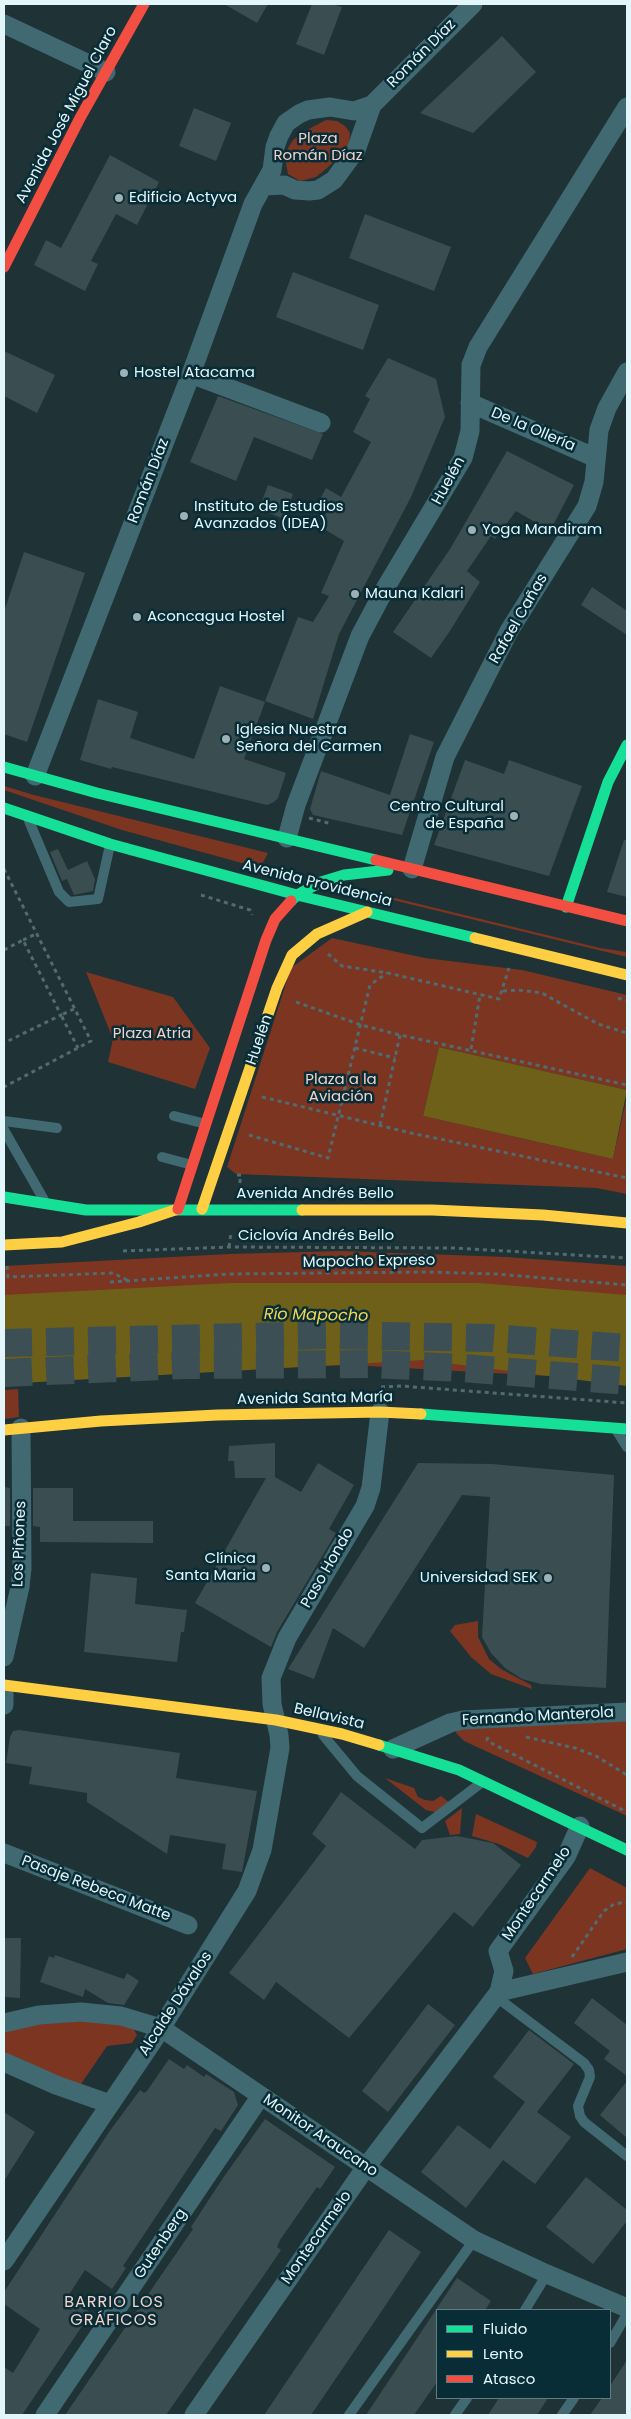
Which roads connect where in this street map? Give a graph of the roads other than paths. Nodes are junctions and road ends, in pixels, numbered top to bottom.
1 (144, 4) edge
2 (473, 4) edge
3 (4, 24) edge
4 (106, 72) junction
5 (372, 105) junction
6 (627, 107) edge
7 (264, 186) junction
8 (4, 267) edge
9 (627, 372) edge
10 (191, 374) junction
11 (470, 403) junction
12 (321, 423) dead end
13 (596, 458) junction
14 (627, 745) edge
15 (4, 767) edge
16 (35, 776) junction
17 (4, 808) edge
18 (28, 816) junction
19 (287, 838) junction
20 (110, 844) junction
21 (412, 869) junction
22 (297, 895) junction
23 (566, 907) junction
24 (367, 912) junction
25 (627, 922) edge
26 (627, 975) edge
27 (174, 1116) dead end
28 (4, 1121) edge
29 (206, 1124) junction
30 (57, 1128) dead end
31 (4, 1130) edge
32 (162, 1157) dead end
33 (193, 1166) junction
34 (4, 1197) edge
35 (47, 1206) junction
36 (178, 1209) junction
37 (202, 1209) junction
38 (627, 1223) edge
39 (4, 1245) edge
40 (380, 1412) junction
41 (615, 1428) junction
42 (12, 1429) edge
43 (627, 1429) edge
44 (627, 1447) edge
45 (4, 1657) edge
46 (4, 1685) edge
47 (4, 1692) edge
48 (4, 1705) edge
49 (627, 1712) edge
50 (276, 1720) junction
51 (318, 1729) junction
52 (394, 1749) junction
53 (484, 1781) junction
54 (580, 1826) junction
55 (627, 1850) edge
56 (4, 1853) edge
57 (188, 1925) dead end
58 (627, 1962) edge
59 (498, 1994) junction
60 (4, 2024) edge
61 (162, 2028) junction
62 (4, 2062) edge
63 (260, 2097) junction
64 (110, 2104) junction
65 (627, 2156) edge
66 (366, 2167) junction
67 (474, 2240) junction
68 (4, 2261) edge
69 (546, 2274) junction
70 (627, 2308) edge
71 (526, 2309) edge
72 (627, 2314) edge
73 (611, 2342) edge
74 (466, 2399) edge
75 (573, 2399) edge
76 (45, 2415) edge
77 (194, 2415) edge
78 (349, 2415) edge
79 (455, 2415) edge
80 (562, 2415) edge

1 - 4 main road, Avenida José Miguel Claro
2 - 5 street, Román Díaz
3 - 4 street
4 - 8 main road, Avenida José Miguel Claro
5 - 7 street, Román Díaz
5 - 7 street, Román Díaz
6 - 11 street, Huelén
7 - 10 street, Román Díaz
9 - 13 street, Rafael Cañas
10 - 12 street
10 - 16 street, Román Díaz
11 - 13 street, De la Ollería
11 - 19 street, Huelén
13 - 21 street, Rafael Cañas
14 - 23 main road
15 - 16 main road
16 - 19 main road
17 - 18 main road, Avenida Providencia
18 - 20 main road, Avenida Providencia
18 - 20 lane
19 - 21 main road
20 - 22 main road, Avenida Providencia
21 - 22 main road, Huelén
21 - 23 main road
22 - 24 main road, Avenida Providencia
22 - 29 main road, Huelén
23 - 25 main road
24 - 26 main road, Avenida Providencia
24 - 37 main road, Huelén
27 - 29 lane
28 - 30 lane
29 - 33 main road, Huelén
31 - 35 lane
32 - 33 lane
33 - 36 main road, Huelén
34 - 35 main road, Avenida Andrés Bello
35 - 36 main road, Avenida Andrés Bello
36 - 37 main road, Avenida Andrés Bello
36 - 39 main road
37 - 38 main road, Avenida Andrés Bello
40 - 41 main road, Avenida Santa María
40 - 42 main road, Avenida Santa María
40 - 50 street, Paso Hondo
41 - 43 main road, Avenida Santa María
41 - 44 lane
42 - 45 street, Los Piñones
46 - 50 main road, Bellavista
47 - 48 street
49 - 52 street, Fernando Manterola
50 - 51 main road, Bellavista
50 - 61 street, Alcalde Dávalos
51 - 52 main road, Bellavista
51 - 53 lane
52 - 53 main road, Bellavista
53 - 54 main road, Bellavista
54 - 55 main road, Bellavista
54 - 59 street, Montecarmelo
56 - 57 street, Pasaje Rebeca Matte
58 - 59 street
59 - 65 lane
59 - 66 street, Montecarmelo
60 - 61 street, Monitor Araucano
61 - 63 street, Monitor Araucano
61 - 64 street, Alcalde Dávalos
62 - 64 street
63 - 66 street, Monitor Araucano
63 - 76 street, Gutenberg
64 - 68 street, Alcalde Dávalos
66 - 67 street, Monitor Araucano
66 - 77 street, Montecarmelo
67 - 69 street, Monitor Araucano
67 - 78 lane
69 - 70 street, Monitor Araucano
69 - 71 lane
72 - 73 lane
74 - 79 lane
75 - 80 lane

